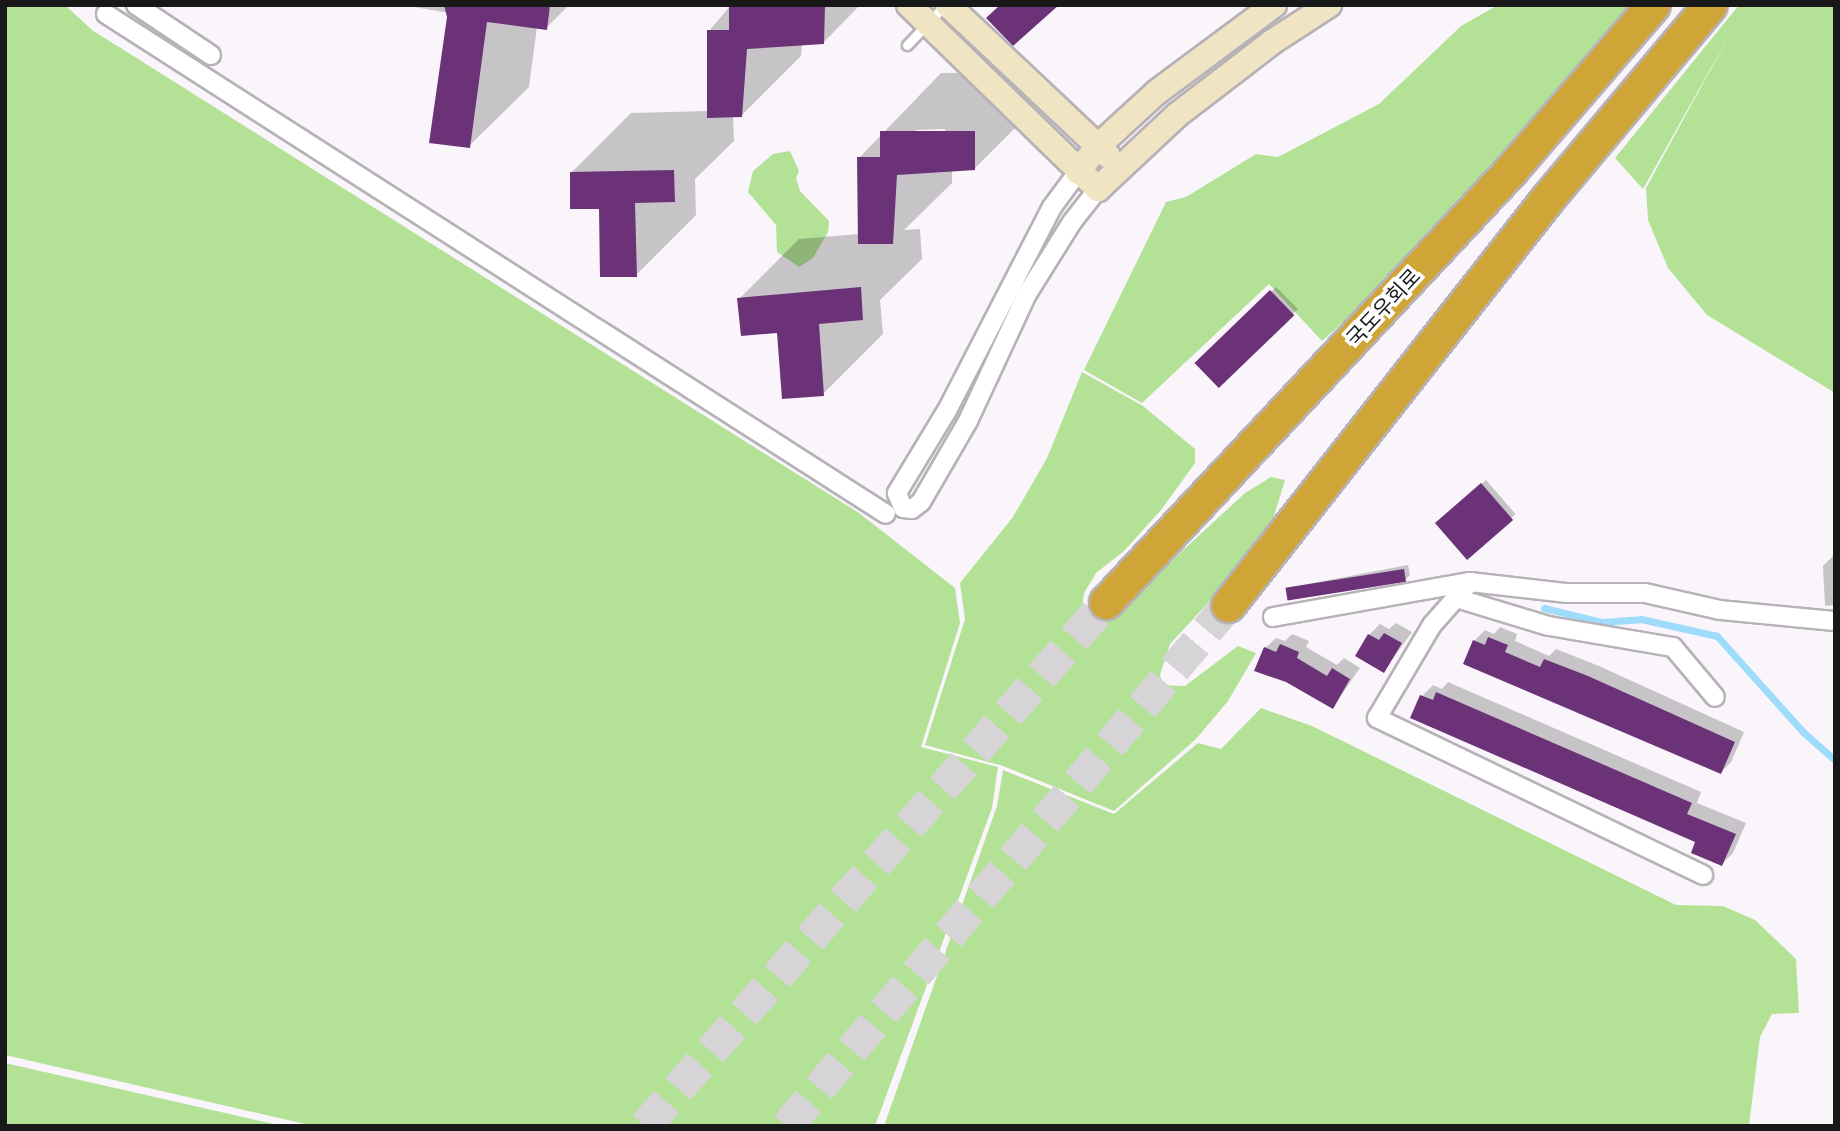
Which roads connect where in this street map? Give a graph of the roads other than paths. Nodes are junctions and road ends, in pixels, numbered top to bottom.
1 (136, 5) edge
2 (909, 5) edge
3 (946, 5) edge
4 (1274, 5) edge
5 (1329, 5) edge
6 (1653, 5) edge
7 (1710, 5) edge
8 (106, 14) dead end
9 (927, 24) junction
10 (907, 45) dead end
11 (211, 55) dead end
12 (1142, 106) junction
13 (1056, 111) junction
14 (1097, 147) junction
15 (1119, 165) junction
16 (1077, 172) junction
17 (1098, 189) junction
18 (886, 514) dead end
19 (1470, 582) junction
20 (1456, 598) junction
21 (1106, 602) tunnel mouth
22 (1228, 605) tunnel mouth
23 (1273, 617) dead end
24 (1835, 621) edge
25 (1715, 697) dead end
26 (1703, 875) dead end

1 - 11 street
2 - 9 street
3 - 9 lane
3 - 13 street
4 - 12 street
5 - 15 street
6 - 21 highway, 국도우회로
7 - 22 highway
8 - 18 street
9 - 10 lane
9 - 16 street
12 - 13 street
12 - 14 street
13 - 14 street
14 - 15 street
14 - 16 street
15 - 17 street
16 - 17 street
16 - 17 street
19 - 20 street
19 - 23 street
19 - 24 street
20 - 25 street
20 - 26 street

